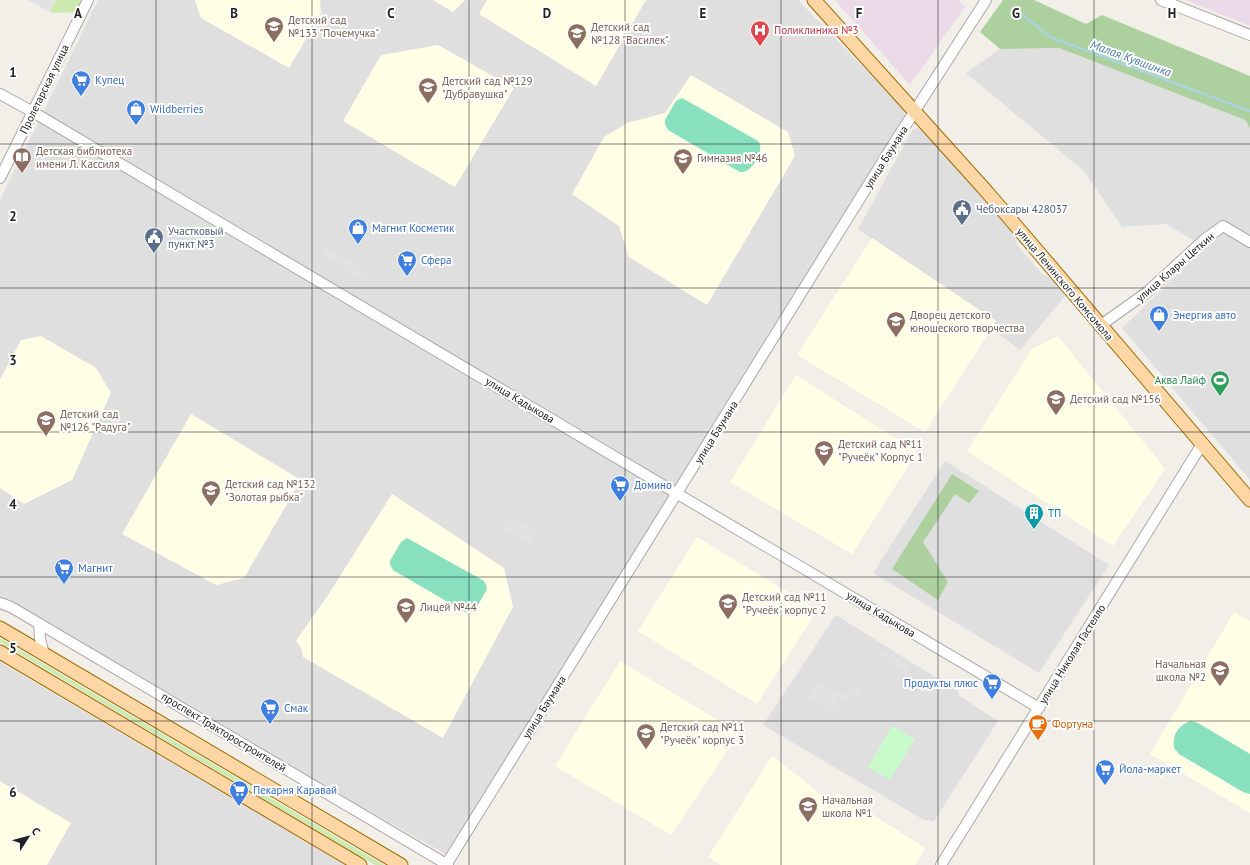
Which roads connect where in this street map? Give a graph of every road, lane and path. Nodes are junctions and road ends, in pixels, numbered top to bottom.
1 (88, 0) edge
2 (814, 0) edge
3 (986, 0) edge
4 (1161, 0) edge
5 (1250, 35) edge
6 (0, 94) edge
7 (915, 111) junction
8 (34, 112) junction
9 (0, 178) edge
10 (1250, 242) edge
11 (1100, 324) junction
12 (1202, 444) junction
13 (677, 493) junction
14 (1250, 500) edge
15 (0, 603) edge
16 (39, 624) junction
17 (0, 628) edge
18 (0, 652) edge
19 (44, 654) junction
20 (1039, 708) junction
21 (360, 865) edge
22 (401, 865) edge
23 (447, 865) edge
24 (942, 865) edge

1 - 8 street, Пролетарская улица
2 - 7 main road, улица Ленинского Комсомола
3 - 7 street, улица Баумана
4 - 5 street
6 - 8 street, улица Кадыкова
7 - 11 main road, улица Ленинского Комсомола
7 - 13 street, улица Баумана
8 - 9 street, Пролетарская улица
8 - 13 street, улица Кадыкова
10 - 11 street, улица Клары Цеткин
11 - 12 main road, улица Ленинского Комсомола
12 - 14 main road, улица Ленинского Комсомола
12 - 20 street, улица Николая Гастелло
13 - 20 street, улица Кадыкова
13 - 23 street, улица Баумана
15 - 16 street, проспект Тракторостроителей
16 - 19 street
16 - 23 street, проспект Тракторостроителей
17 - 19 main road
18 - 21 main road
19 - 22 main road
20 - 24 street, улица Николая Гастелло

